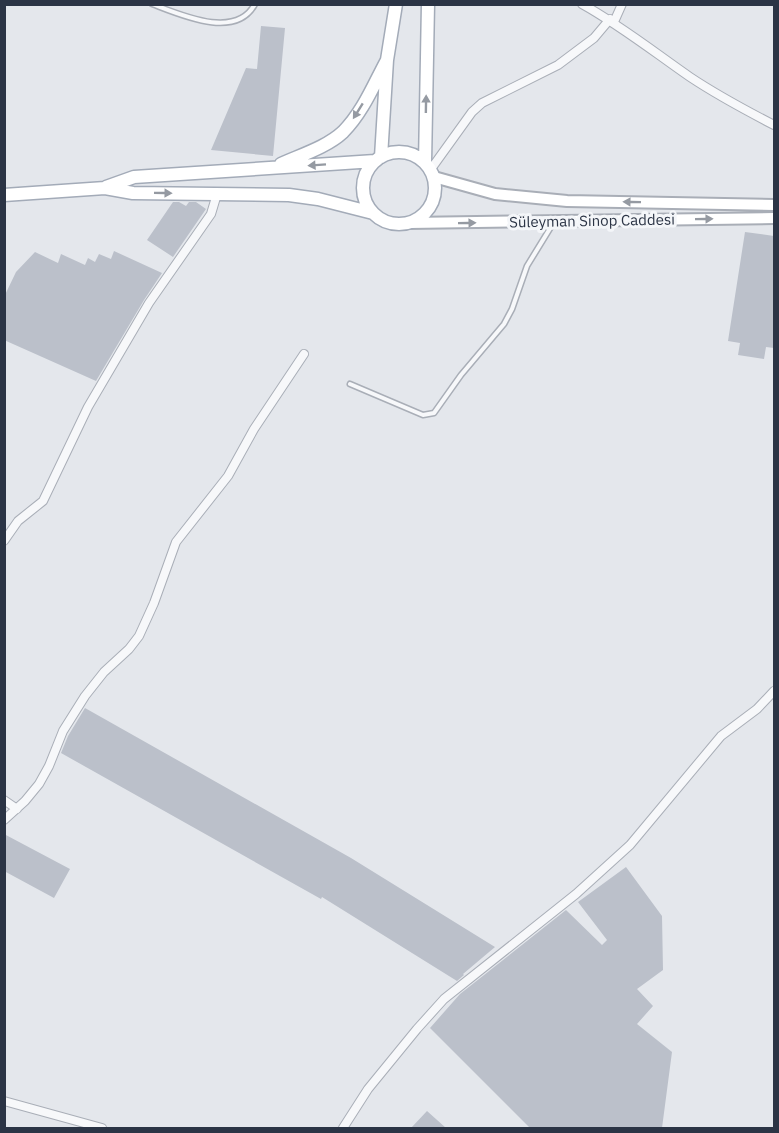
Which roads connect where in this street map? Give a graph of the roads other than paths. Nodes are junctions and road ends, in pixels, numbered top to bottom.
1 (152, 4) edge
2 (255, 4) edge
3 (396, 4) edge
4 (428, 4) edge
5 (582, 4) edge
6 (622, 4) edge
7 (612, 21) junction
8 (387, 60) junction
9 (774, 125) edge
10 (378, 159) junction
11 (273, 168) junction
12 (430, 170) junction
13 (105, 188) junction
14 (217, 194) junction
15 (4, 195) edge
16 (774, 205) edge
17 (373, 213) junction
18 (774, 218) edge
19 (555, 222) junction
20 (409, 224) junction
21 (304, 354) dead end
22 (350, 384) dead end
23 (4, 541) edge
24 (774, 691) edge
25 (4, 800) edge
26 (16, 809) junction
27 (4, 820) edge
28 (4, 1101) edge
29 (102, 1128) edge
30 (343, 1128) edge

1 - 2 lane
3 - 8 main road
12 -> 4 main road
5 - 7 street
6 - 7 street
7 - 9 street
7 - 12 street
8 - 10 main road
8 -> 11 main road
10 -> 11 main road
10 - 12 main road
10 - 17 main road
11 - 13 main road
16 -> 12 street, Süleyman Sinop Caddesi
12 - 20 main road
13 -> 14 main road
13 - 15 main road
14 - 17 main road
14 - 23 street
17 - 20 main road
19 -> 18 street, Süleyman Sinop Caddesi
20 -> 19 street, Süleyman Sinop Caddesi
19 - 22 lane
21 - 26 street
24 - 30 street
25 - 26 street
26 - 27 street
28 - 29 street

